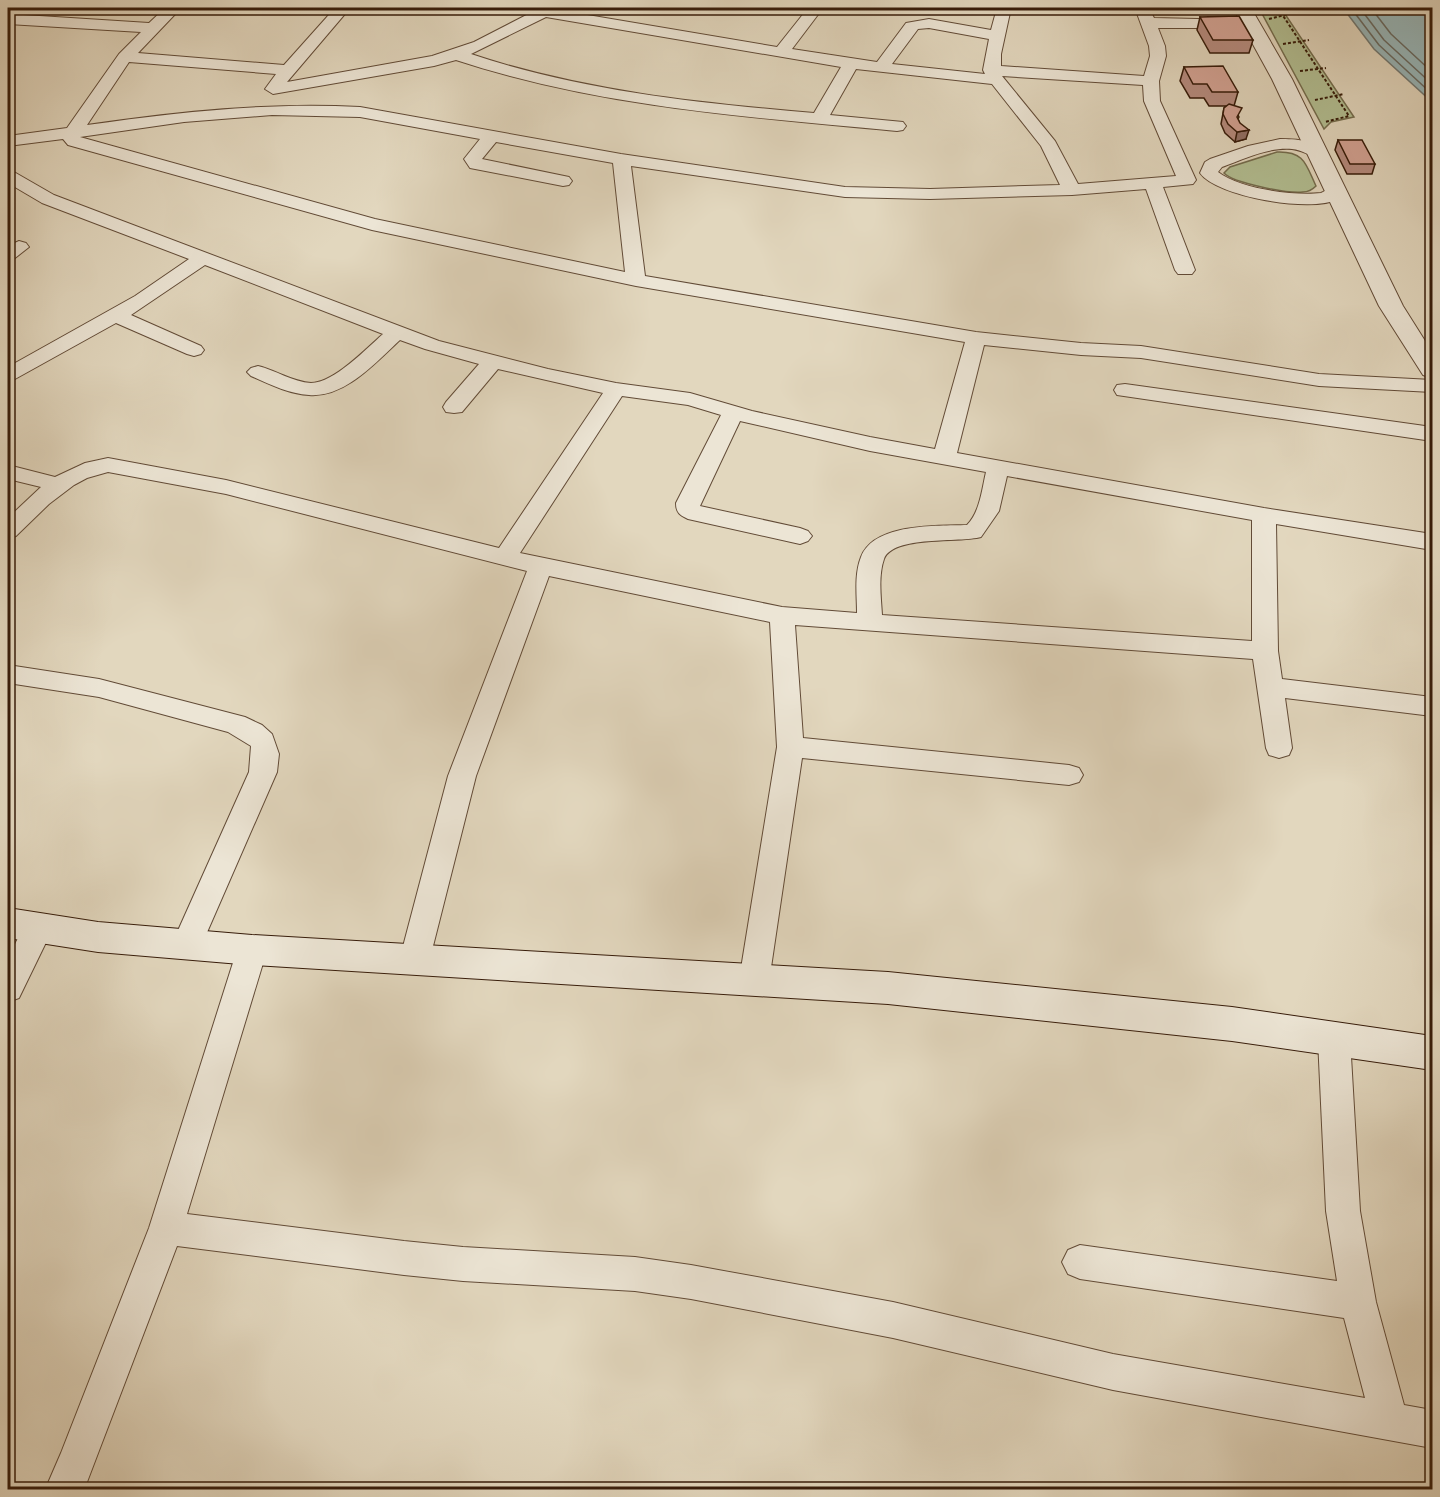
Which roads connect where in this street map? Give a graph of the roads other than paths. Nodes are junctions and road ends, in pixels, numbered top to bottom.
1 (22, 8) edge
2 (173, 8) edge
3 (343, 8) edge
4 (816, 8) edge
5 (1004, 8) edge
6 (547, 10) edge
7 (1146, 15) edge
8 (1246, 15) edge
9 (8, 17) edge
10 (151, 28) junction
11 (997, 36) junction
12 (781, 52) junction
13 (457, 55) junction
14 (125, 57) junction
15 (851, 64) junction
16 (881, 67) junction
17 (288, 70) junction
18 (994, 75) junction
19 (1151, 81) junction
20 (273, 89) junction
21 (249, 111) junction
22 (820, 118) junction
23 (1313, 125) junction
24 (897, 126) dead end
25 (73, 132) junction
26 (491, 136) junction
27 (8, 141) edge
28 (1271, 144) junction
29 (1318, 152) junction
30 (621, 159) junction
31 (1211, 166) junction
32 (8, 176) edge
33 (1187, 180) junction
34 (563, 181) dead end
35 (1153, 184) junction
36 (1224, 184) junction
37 (1335, 189) junction
38 (1072, 190) junction
39 (1300, 199) junction
40 (1350, 222) junction
41 (203, 258) junction
42 (1185, 270) dead end
43 (636, 280) junction
44 (115, 315) junction
45 (398, 331) junction
46 (976, 338) junction
47 (194, 350) dead end
48 (494, 361) junction
49 (1432, 370) edge
50 (258, 372) dead end
51 (8, 375) edge
52 (1432, 386) edge
53 (616, 389) junction
54 (1125, 390) dead end
55 (454, 407) dead end
56 (733, 412) junction
57 (1432, 434) edge
58 (944, 458) junction
59 (998, 467) junction
60 (8, 472) edge
61 (59, 485) junction
62 (1264, 515) junction
63 (8, 531) edge
64 (800, 536) dead end
65 (1432, 542) edge
66 (505, 557) junction
67 (541, 566) junction
68 (782, 616) junction
69 (870, 622) junction
70 (1265, 651) junction
71 (8, 674) edge
72 (1270, 687) junction
73 (1432, 707) edge
74 (790, 747) junction
75 (1279, 748) dead end
76 (1069, 775) dead end
77 (23, 925) edge
78 (186, 944) junction
79 (252, 950) junction
80 (415, 958) junction
81 (754, 981) junction
82 (8, 989) edge
83 (1334, 1039) junction
84 (1432, 1053) edge
85 (166, 1228) junction
86 (1080, 1262) dead end
87 (1358, 1302) junction
88 (1390, 1422) junction
89 (1432, 1430) edge
90 (64, 1490) edge

1 - 9 street
2 - 10 street
3 - 17 street
4 - 12 street
5 - 11 street
6 - 12 street
6 - 13 street
7 - 8 street
7 - 19 street
8 - 23 main road
9 - 10 street
10 - 14 street
11 - 16 street
11 - 18 street
12 - 15 street
13 - 20 street
13 - 22 street
14 - 17 street
14 - 25 street
15 - 16 street
15 - 22 street
16 - 18 street
17 - 20 street
18 - 19 street
18 - 38 street
19 - 33 street
20 - 21 street
21 - 25 street
21 - 26 street
22 - 24 street
23 - 28 street
23 - 29 main road
25 - 27 street
25 - 43 street
26 - 30 street
26 - 34 street
28 - 29 street
28 - 31 street
29 - 37 main road
30 - 38 street
30 - 43 street
31 - 33 street
31 - 36 street
32 - 41 street
33 - 35 street
33 - 36 street
35 - 38 street
35 - 42 street
36 - 39 street
37 - 39 street
37 - 40 main road
39 - 40 street
40 - 49 main road
41 - 44 street
41 - 45 street
43 - 46 street
44 - 47 street
44 - 51 street
45 - 48 street
45 - 50 street
46 - 52 street
46 - 58 street
48 - 53 street
48 - 55 street
53 - 56 street
53 - 66 street
54 - 57 street
56 - 58 street
56 - 64 street
58 - 59 street
59 - 62 street
59 - 69 street
60 - 61 street
61 - 63 street
61 - 66 street
62 - 65 street
62 - 70 street
66 - 67 street
67 - 68 street
67 - 80 street
68 - 69 street
68 - 74 street
69 - 70 street
70 - 72 street
71 - 78 street
72 - 73 street
72 - 75 street
74 - 76 street
74 - 81 street
77 - 78 main road
77 - 82 street
78 - 79 main road
79 - 80 main road
79 - 85 street
80 - 81 main road
81 - 83 main road
83 - 84 main road
83 - 87 street
85 - 88 street
85 - 90 street
86 - 87 street
87 - 88 street
88 - 89 street

